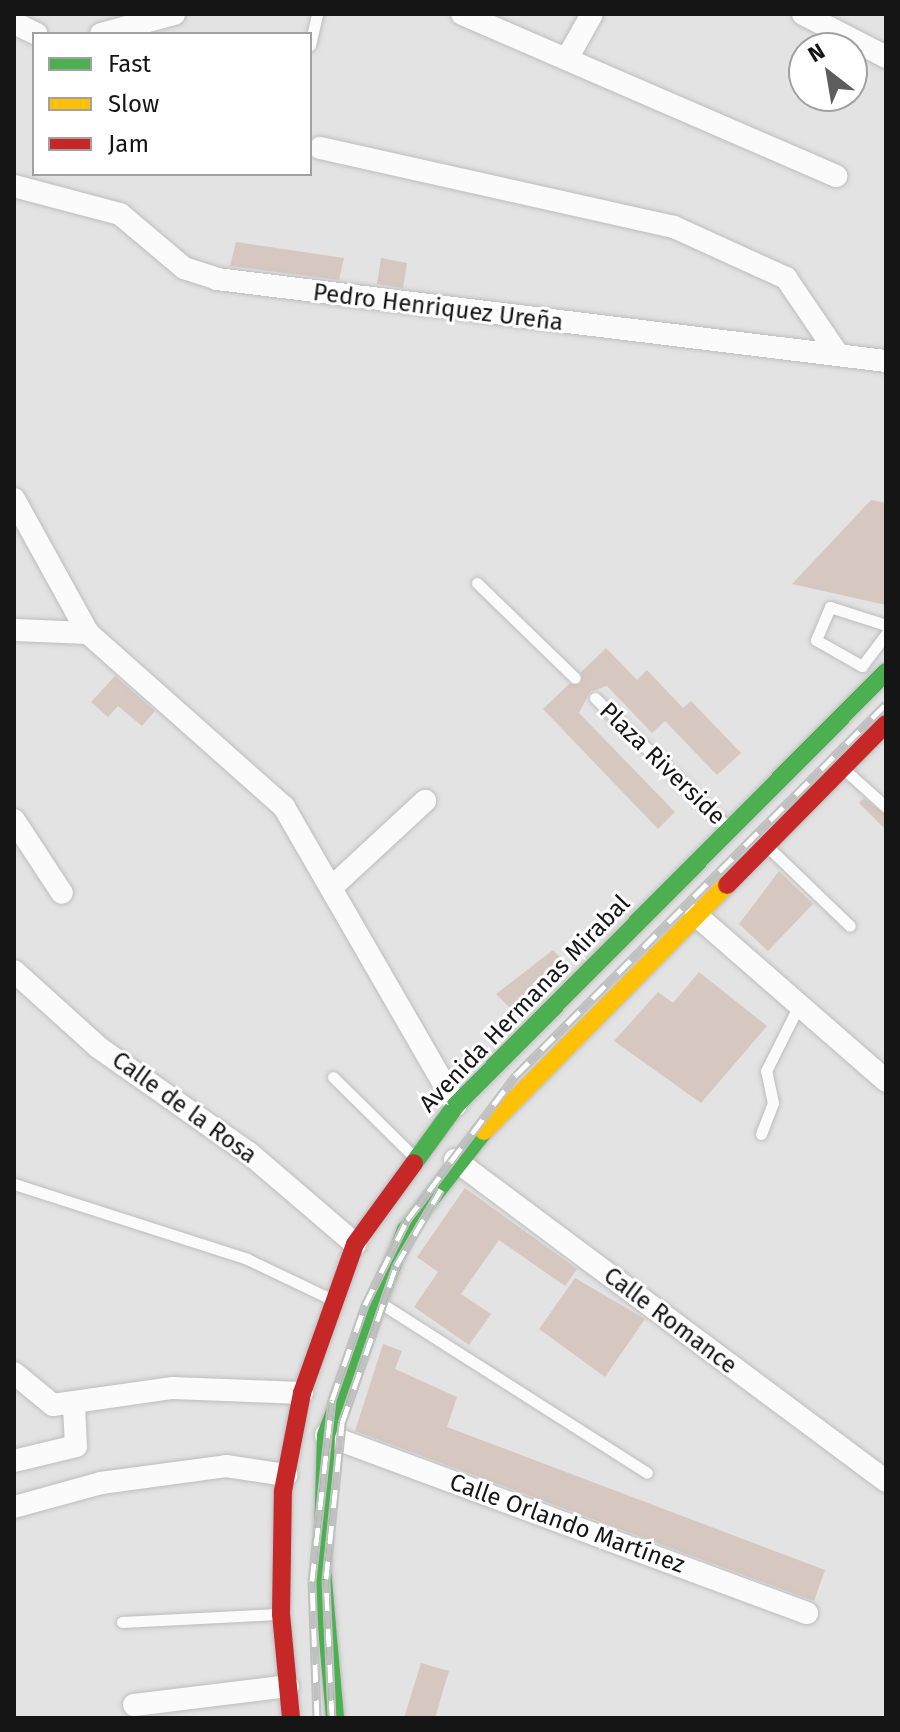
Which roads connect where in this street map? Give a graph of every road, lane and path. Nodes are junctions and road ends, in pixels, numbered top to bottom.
1 (174, 14) edge
2 (317, 14) edge
3 (462, 14) edge
4 (592, 14) edge
5 (803, 14) edge
6 (14, 23) edge
7 (33, 32) edge
8 (108, 32) edge
9 (312, 36) edge
10 (569, 55) junction
11 (886, 57) edge
12 (320, 148) dead end
13 (837, 176) dead end
14 (14, 186) edge
15 (837, 353) junction
16 (886, 361) edge
17 (14, 499) edge
18 (477, 583) dead end
19 (886, 625) edge
20 (14, 630) edge
21 (88, 633) junction
22 (886, 634) edge
23 (870, 655) junction
24 (886, 670) edge
25 (575, 678) dead end
26 (595, 698) dead end
27 (883, 734) edge
28 (843, 768) junction
29 (425, 801) dead end
30 (886, 807) edge
31 (14, 820) edge
32 (730, 830) junction
33 (766, 845) junction
34 (22, 853) edge
35 (332, 887) junction
36 (62, 893) dead end
37 (696, 915) junction
38 (850, 926) dead end
39 (14, 971) edge
40 (799, 1005) junction
41 (333, 1077) dead end
42 (886, 1081) edge
43 (456, 1105) junction
44 (761, 1134) dead end
45 (414, 1158) junction
46 (455, 1160) junction
47 (14, 1184) edge
48 (355, 1244) junction
49 (331, 1299) junction
50 (374, 1299) junction
51 (14, 1373) edge
52 (302, 1393) junction
53 (74, 1406) junction
54 (326, 1435) junction
55 (14, 1461) edge
56 (647, 1473) dead end
57 (286, 1475) junction
58 (886, 1481) edge
59 (14, 1507) edge
60 (807, 1613) dead end
61 (281, 1614) junction
62 (122, 1622) dead end
63 (288, 1686) junction
64 (134, 1705) dead end
65 (291, 1718) edge
66 (335, 1718) edge

1 - 8 street
2 - 9 lane
3 - 10 street
4 - 10 street
5 - 11 street
6 - 7 street
10 - 13 street
12 - 15 street
14 - 15 street, Pedro Henriquez Ureña
15 - 16 street, Pedro Henriquez Ureña
17 - 21 street
18 - 25 lane
19 - 23 lane
20 - 21 street
21 - 35 street
22 - 23 lane
23 - 24 lane
24 - 32 main road, Avenida Hermanas Mirabal
26 - 32 lane, Plaza Riverside
27 - 28 main road
28 - 30 lane
28 - 33 main road
29 - 35 street
31 - 34 street
32 - 43 main road, Avenida Hermanas Mirabal
33 - 37 main road
33 - 38 lane
34 - 36 street
35 - 43 street
37 - 40 street
37 - 46 main road
39 - 48 street, Calle de la Rosa
40 - 42 street
40 - 44 lane
41 - 45 lane
43 - 45 main road, Avenida Hermanas Mirabal
45 - 48 main road, Avenida Hermanas Mirabal
46 - 50 main road
46 - 58 street, Calle Romance
47 - 49 lane
48 - 49 main road, Avenida Hermanas Mirabal
49 - 52 main road, Avenida Hermanas Mirabal
50 - 54 main road
50 - 56 lane
51 - 53 street
52 - 53 street
52 - 57 main road, Avenida Hermanas Mirabal
53 - 55 street
54 - 60 street, Calle Orlando Martínez
54 - 66 main road
57 - 59 street
57 - 61 main road, Avenida Hermanas Mirabal
61 - 62 lane
61 - 63 main road, Avenida Hermanas Mirabal
63 - 64 street
63 - 65 main road, Avenida Hermanas Mirabal

